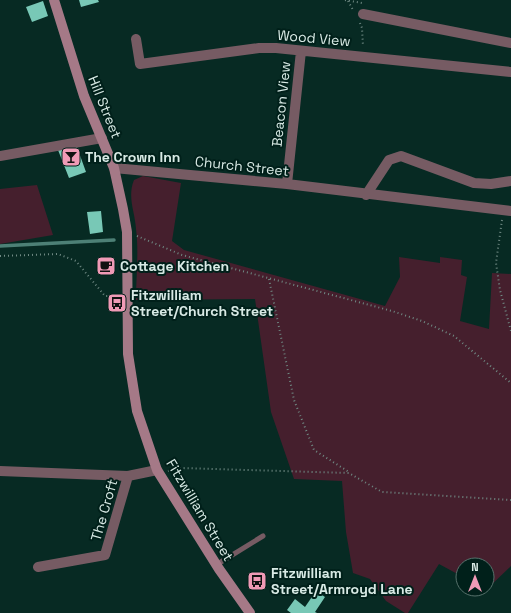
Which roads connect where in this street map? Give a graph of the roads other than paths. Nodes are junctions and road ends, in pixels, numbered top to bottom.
1 (54, 0) edge
2 (359, 17) road end
3 (136, 39) dead end
4 (511, 43) edge
5 (301, 51) junction
6 (511, 72) edge
7 (102, 138) junction
8 (0, 156) edge
9 (114, 168) junction
10 (511, 182) edge
11 (287, 184) junction
12 (366, 195) junction
13 (507, 211) edge
14 (128, 297) joint
15 (0, 471) edge
16 (158, 471) junction
17 (128, 476) junction
18 (263, 536) dead end
19 (216, 565) junction
20 (38, 567) dead end
21 (250, 613) edge

1 - 7 main road, Hill Street
2 - 4 street
3 - 5 street, Wood View
5 - 6 street, Wood View
5 - 11 street, Beacon View
7 - 8 street
7 - 9 main road, Hill Street
9 - 11 street, Church Street
9 - 14 main road, Hill Street
10 - 12 street
11 - 12 street, Church Street
12 - 13 street, Church Street
14 - 16 main road, Fitzwilliam Street
15 - 17 street, The Croft
16 - 17 street, The Croft
16 - 19 main road, Fitzwilliam Street
17 - 20 street, The Croft
18 - 19 lane
19 - 21 main road, Fitzwilliam Street

